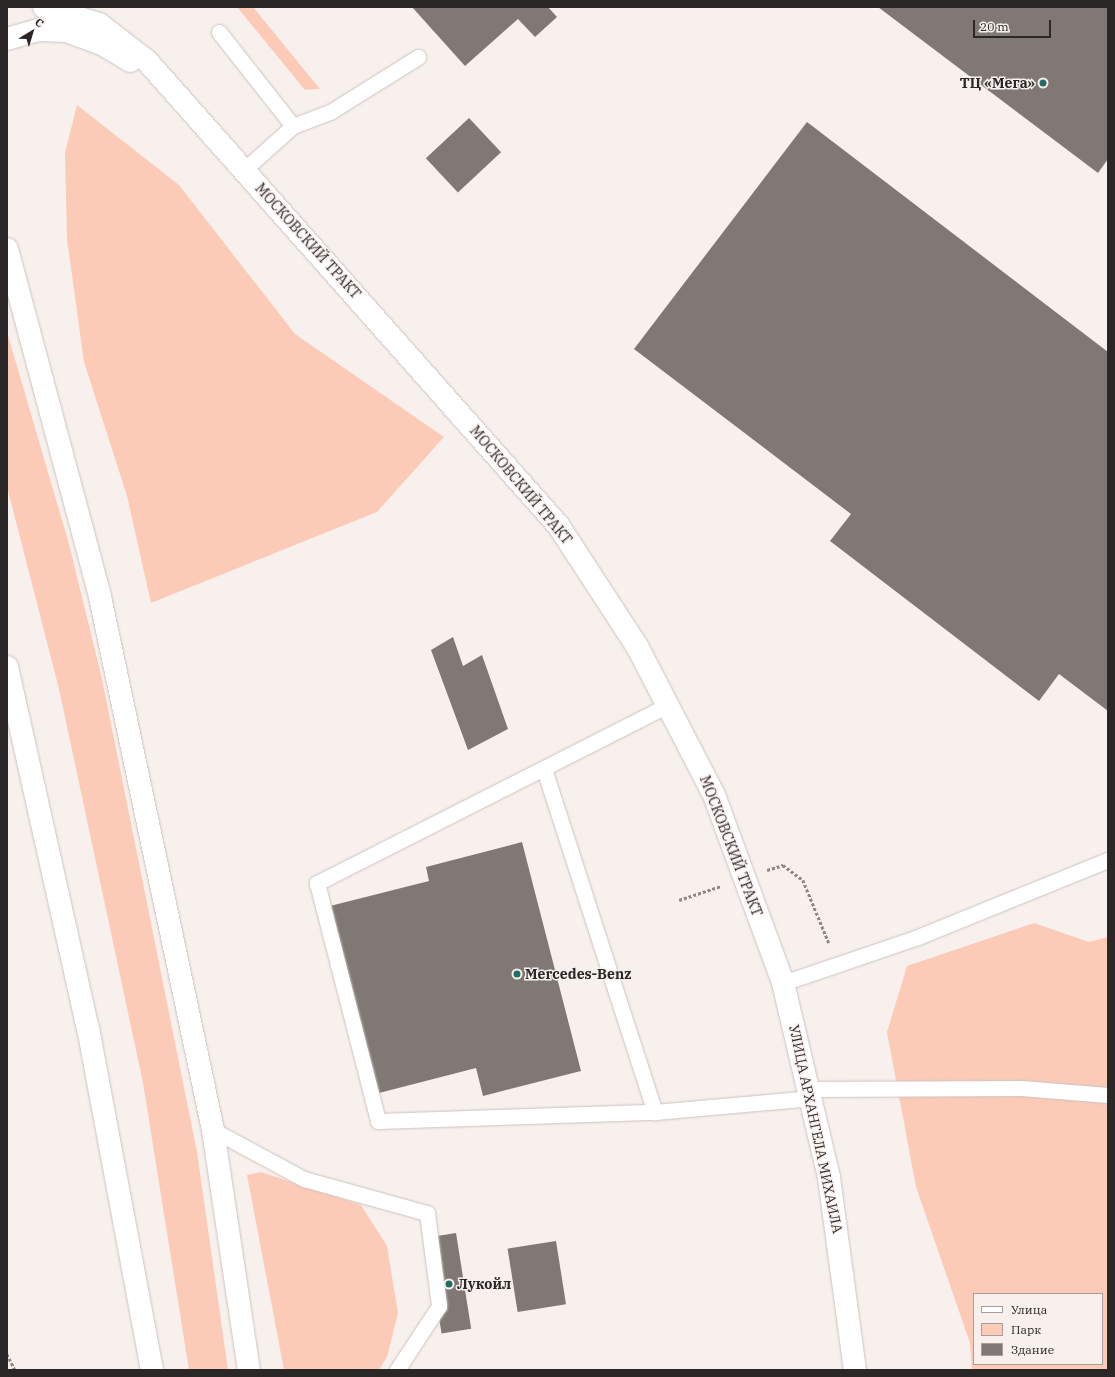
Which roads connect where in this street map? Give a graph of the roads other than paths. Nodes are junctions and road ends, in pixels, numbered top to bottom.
1 (44, 7) edge
2 (219, 32) dead end
3 (7, 39) edge
4 (418, 56) dead end
5 (178, 95) junction
6 (293, 126) junction
7 (245, 169) junction
8 (7, 249) edge
9 (7, 667) edge
10 (668, 705) junction
11 (544, 769) junction
12 (1108, 860) edge
13 (783, 983) junction
14 (811, 1093) junction
15 (1108, 1095) edge
16 (655, 1112) junction
17 (213, 1130) junction
18 (152, 1370) edge
19 (249, 1370) edge
20 (396, 1370) edge
21 (855, 1370) edge

1 - 5 main road, МОСКОВСКИЙ ТРАКТ
2 - 6 lane
3 - 5 main road, МОСКОВСКИЙ ТРАКТ
4 - 6 lane
5 - 7 main road, МОСКОВСКИЙ ТРАКТ
6 - 7 lane
7 - 10 main road, МОСКОВСКИЙ ТРАКТ
8 - 17 main road
9 - 18 main road
10 - 11 lane
10 - 13 main road, МОСКОВСКИЙ ТРАКТ
11 - 16 lane
11 - 16 lane
12 - 13 lane
13 - 14 main road, УЛИЦА АРХАНГЕЛА МИХАИЛА
14 - 15 lane
14 - 16 lane
14 - 21 main road, УЛИЦА АРХАНГЕЛА МИХАИЛА
17 - 19 main road
17 - 20 lane

